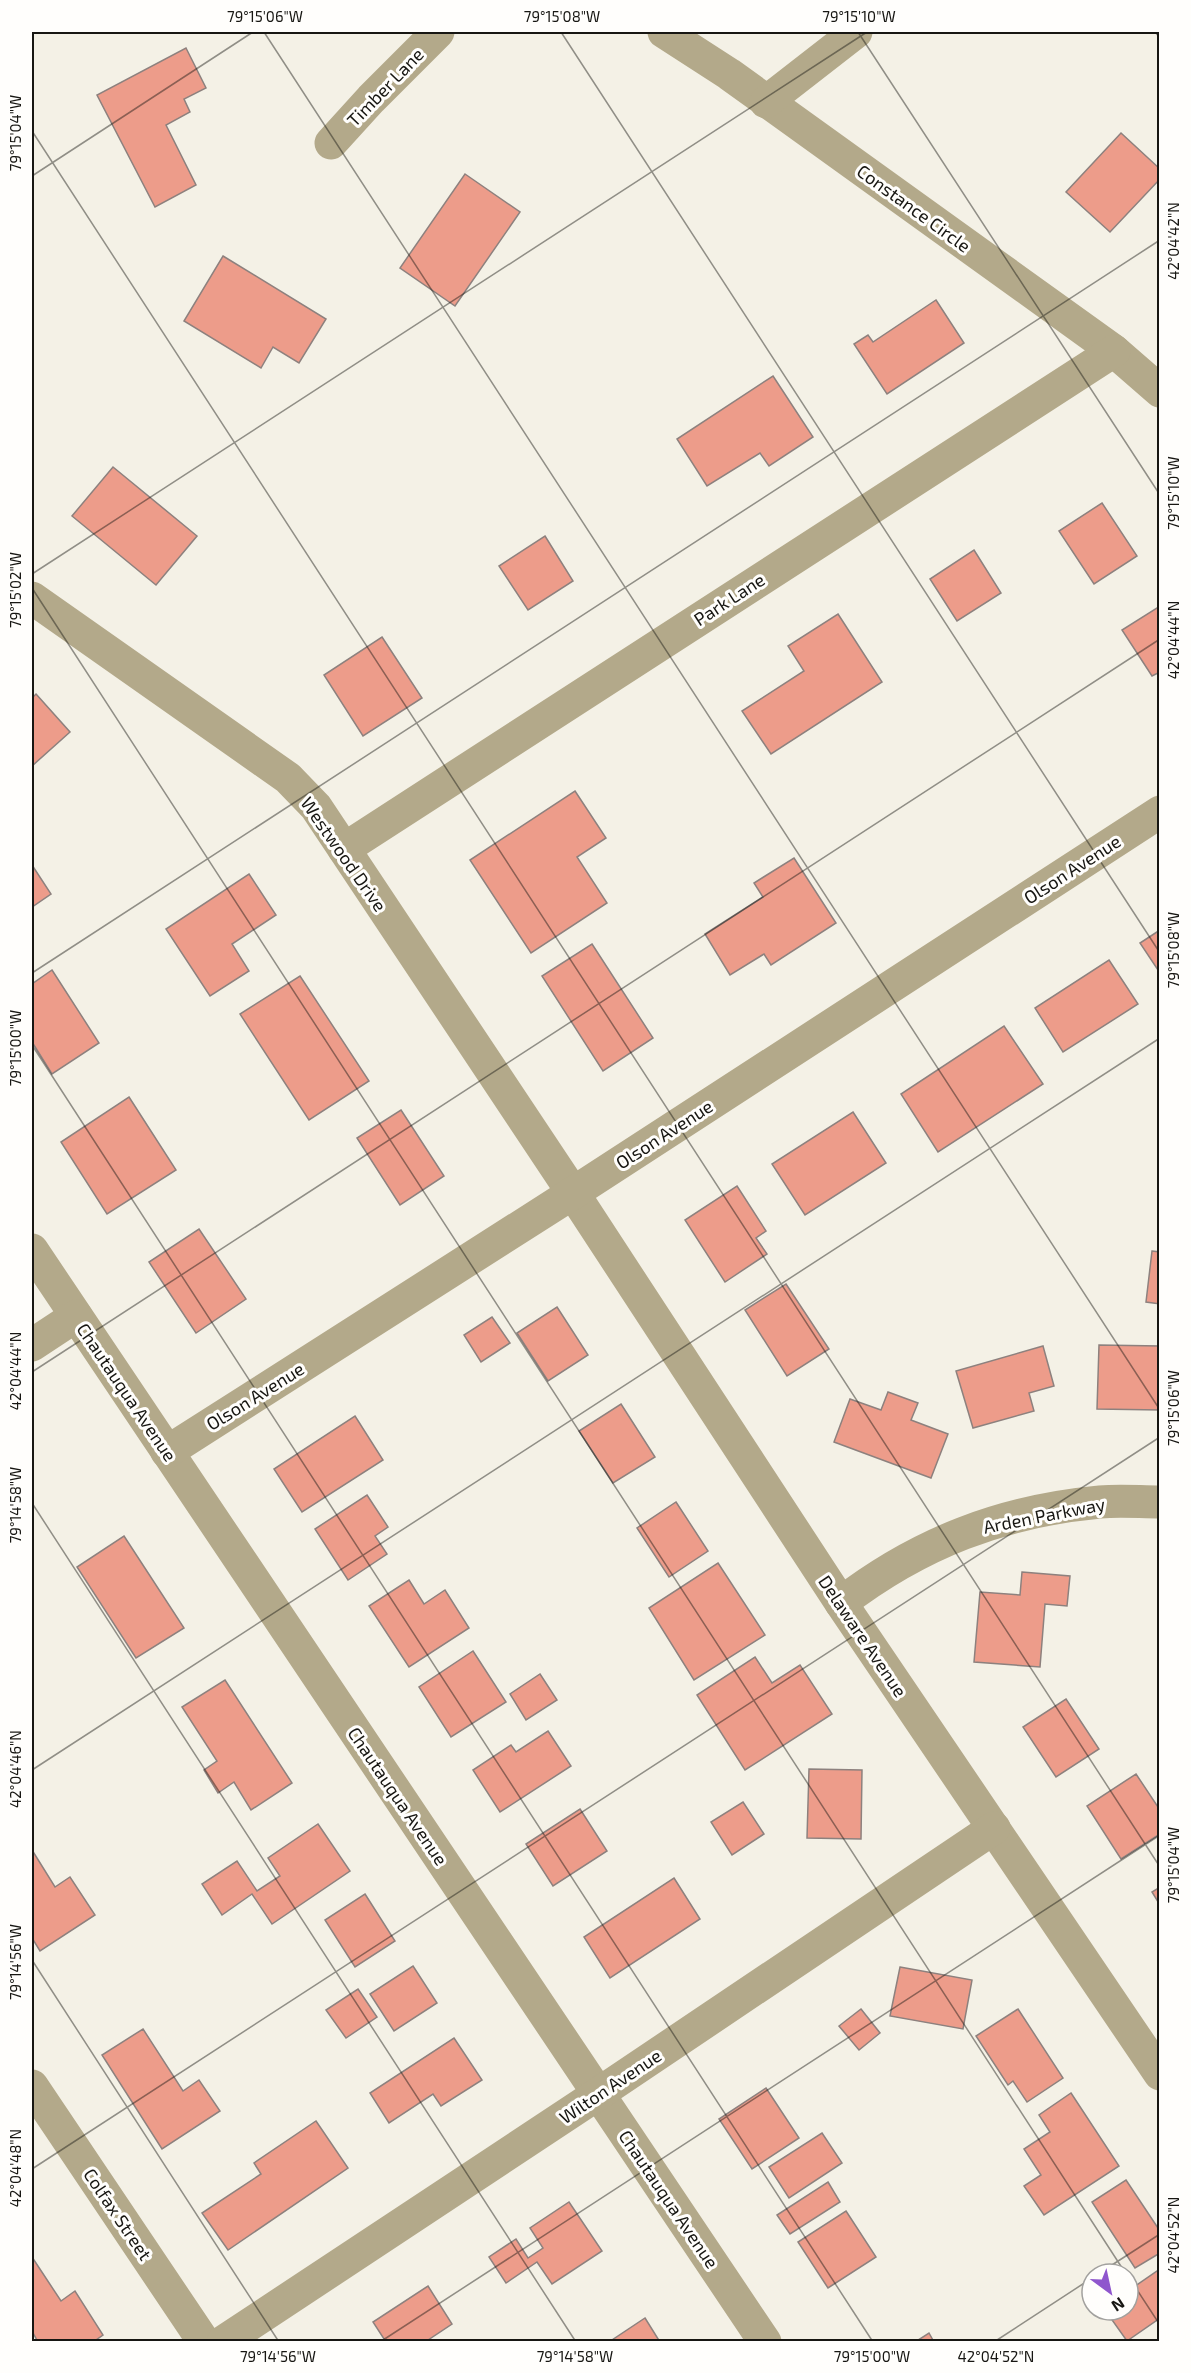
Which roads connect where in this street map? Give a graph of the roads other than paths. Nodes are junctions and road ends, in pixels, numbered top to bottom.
1 (438, 32) edge
2 (664, 32) edge
3 (856, 32) edge
4 (766, 102) junction
5 (331, 143) dead end
6 (1114, 351) junction
7 (1160, 391) edge
8 (32, 597) edge
9 (1160, 812) edge
10 (344, 849) junction
11 (573, 1193) junction
12 (32, 1250) edge
13 (76, 1316) junction
14 (32, 1345) edge
15 (167, 1452) junction
16 (1160, 1502) edge
17 (841, 1603) junction
18 (994, 1827) junction
19 (1160, 2074) edge
20 (32, 2086) edge
21 (598, 2094) junction
22 (204, 2342) edge
23 (223, 2342) edge
24 (765, 2342) edge

1 - 5 street, Timber Lane
2 - 4 street, Constance Circle
3 - 4 street
4 - 6 street, Constance Circle
6 - 7 street, Constance Circle
6 - 10 street, Park Lane
8 - 10 street, Westwood Drive
9 - 11 street, Olson Avenue
10 - 11 street, Westwood Drive
11 - 15 street, Olson Avenue
11 - 17 street, Delaware Avenue
12 - 13 street, Chautauqua Avenue
13 - 14 street
13 - 15 street, Chautauqua Avenue
15 - 21 street, Chautauqua Avenue
16 - 17 street, Arden Parkway
17 - 18 street, Delaware Avenue
18 - 19 street, Delaware Avenue
18 - 21 street, Wilton Avenue
20 - 22 street, Colfax Street
21 - 23 street, Wilton Avenue
21 - 24 street, Chautauqua Avenue

